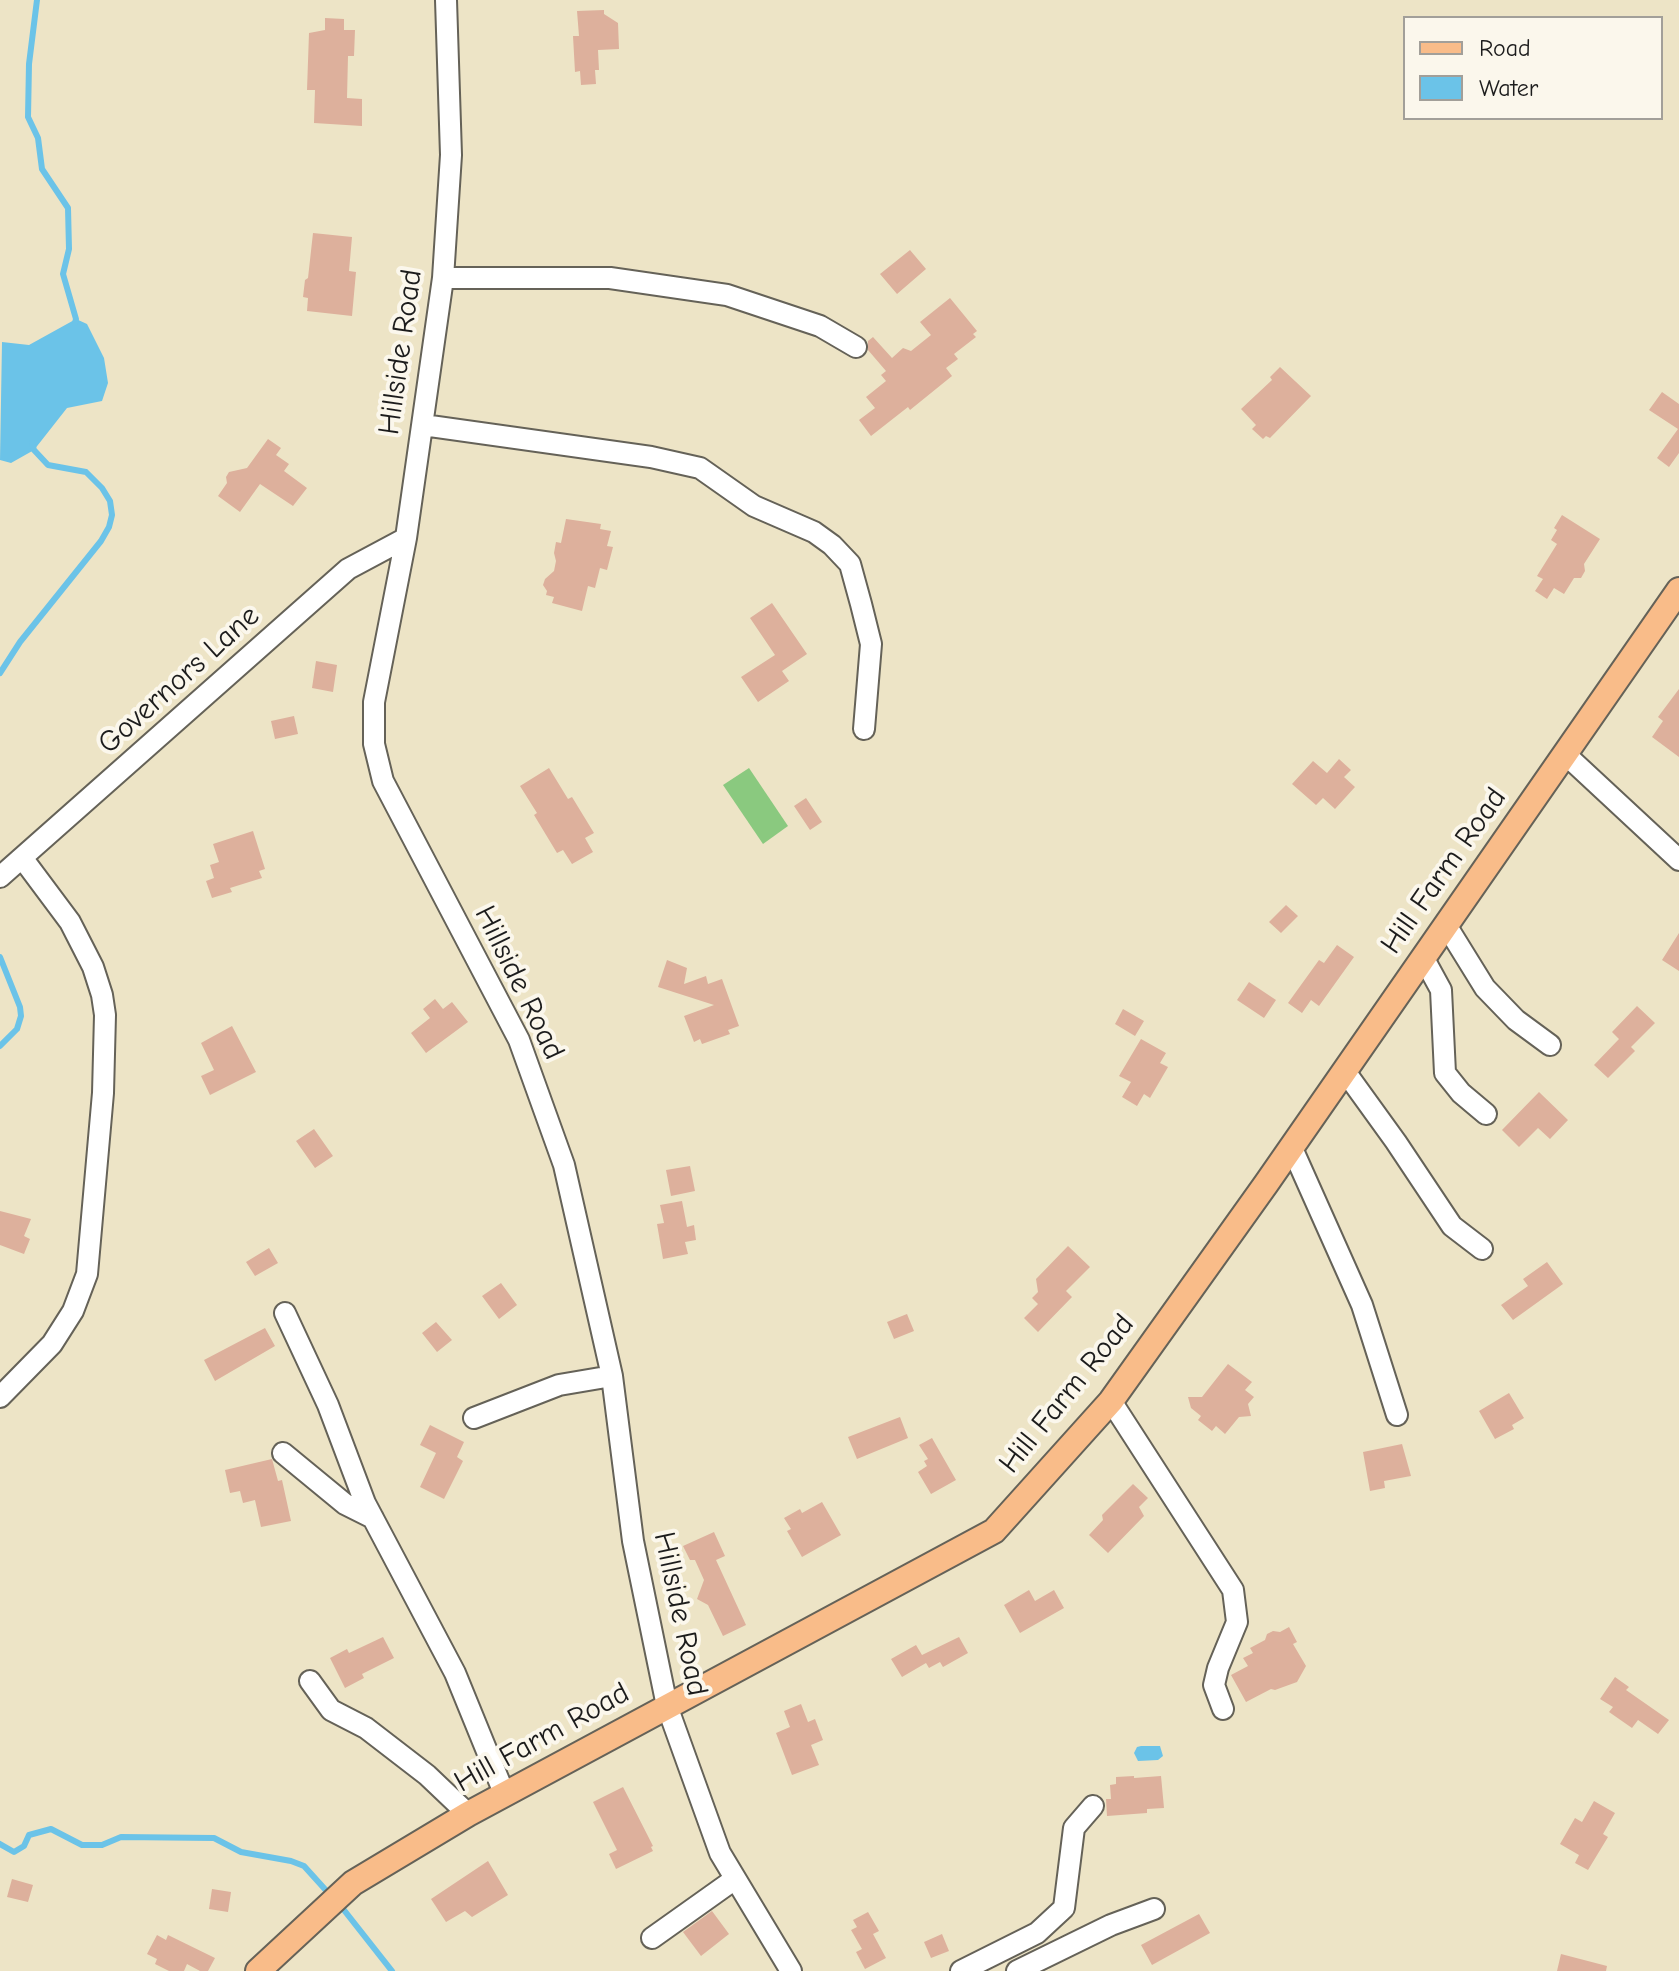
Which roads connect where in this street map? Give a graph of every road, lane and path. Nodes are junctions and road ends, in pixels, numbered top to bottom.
1 (446, 0) edge
2 (443, 278) junction
3 (856, 347) dead end
4 (423, 425) junction
5 (406, 538) junction
6 (1679, 590) edge
7 (864, 729) dead end
8 (1565, 754) junction
9 (23, 859) junction
10 (1679, 860) edge
11 (0, 877) edge
12 (1446, 925) junction
13 (1423, 957) junction
14 (1550, 1045) dead end
15 (1344, 1070) junction
16 (1486, 1114) dead end
17 (1291, 1146) junction
18 (1482, 1249) dead end
19 (285, 1313) dead end
20 (612, 1376) junction
21 (0, 1397) edge
22 (1111, 1401) junction
23 (1397, 1415) dead end
24 (474, 1418) dead end
25 (283, 1453) dead end
26 (373, 1518) junction
27 (310, 1681) dead end
28 (667, 1706) junction
29 (1223, 1709) dead end
30 (504, 1793) junction
31 (1093, 1806) dead end
32 (468, 1814) junction
33 (735, 1879) junction
34 (1154, 1909) dead end
35 (652, 1938) dead end
36 (258, 1971) edge
37 (791, 1971) edge
38 (961, 1971) edge
39 (1017, 1971) edge

1 - 2 street, Hillside Road
2 - 3 street
2 - 4 street, Hillside Road
4 - 5 street, Hillside Road
4 - 7 street
5 - 9 street, Governors Lane
5 - 20 street, Hillside Road
6 - 8 main road, Hill Farm Road
8 - 10 street
8 - 12 main road, Hill Farm Road
9 - 11 street, Governors Lane
9 - 21 street
12 - 13 main road, Hill Farm Road
12 - 14 street
13 - 15 main road, Hill Farm Road
13 - 16 street
15 - 17 main road, Hill Farm Road
15 - 18 street
17 - 22 main road, Hill Farm Road
17 - 23 street
19 - 26 street
20 - 24 street
20 - 28 street, Hillside Road
22 - 28 main road, Hill Farm Road
22 - 29 street
25 - 26 street
26 - 30 street
27 - 32 street
28 - 30 main road, Hill Farm Road
28 - 33 street, Hillside Road
30 - 32 main road, Hill Farm Road
31 - 38 street
32 - 36 main road, Hill Farm Road
33 - 35 street
33 - 37 street, Hillside Road
34 - 39 street

